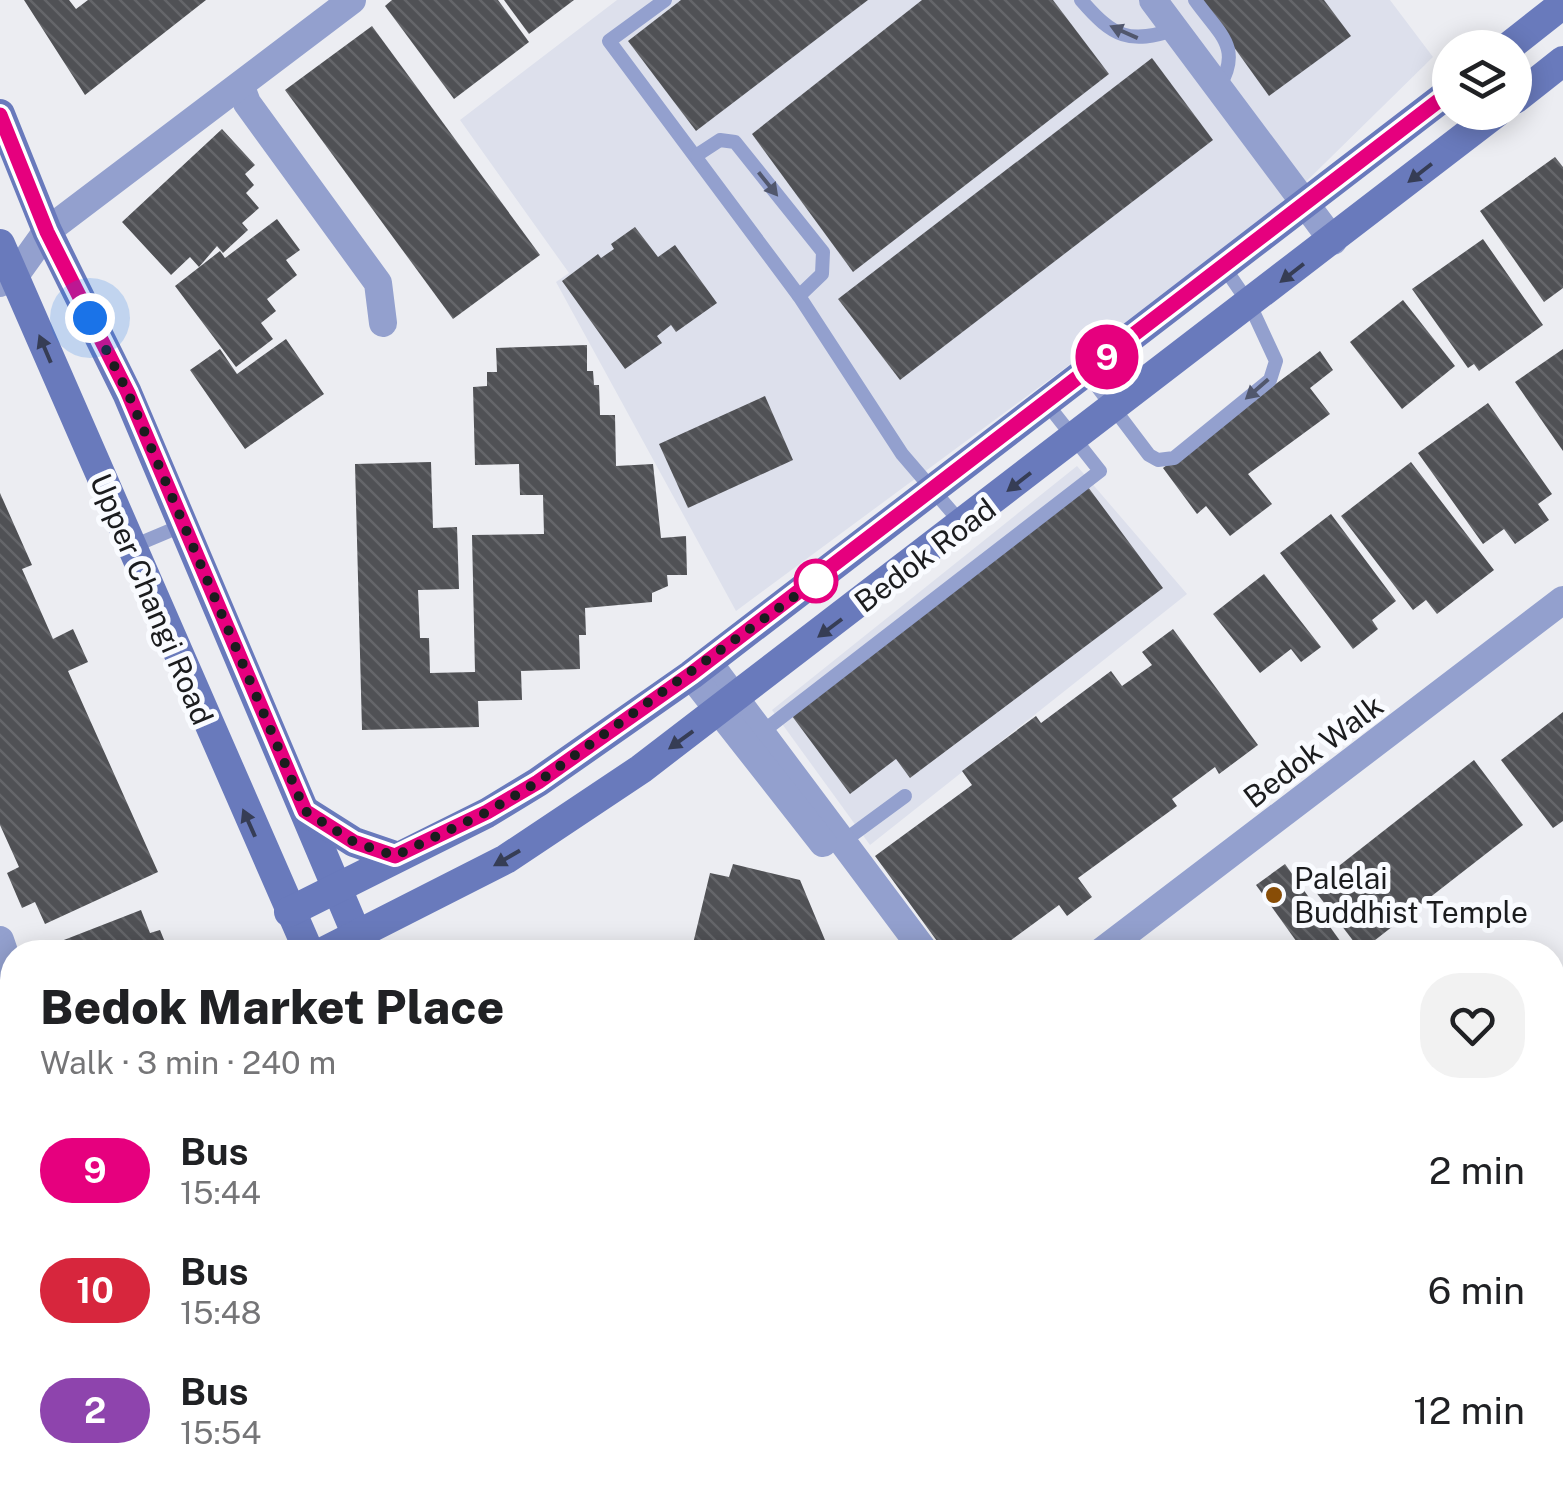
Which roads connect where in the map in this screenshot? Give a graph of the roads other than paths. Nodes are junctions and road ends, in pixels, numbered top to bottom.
1 (352, 0) edge
2 (664, 0) edge
3 (1081, 0) edge
4 (1153, 0) edge
5 (1195, 0) edge
6 (1563, 4) edge
7 (1176, 30) junction
8 (1530, 30) edge
9 (1563, 61) edge
10 (1532, 86) edge
11 (1219, 87) junction
12 (240, 88) junction
13 (1432, 106) edge
14 (0, 114) edge
15 (1474, 130) edge
16 (697, 155) junction
17 (1305, 204) junction
18 (47, 232) junction
19 (1334, 240) junction
20 (0, 244) edge
21 (1224, 268) junction
22 (7, 280) edge
23 (799, 296) junction
24 (1250, 305) junction
25 (383, 323) dead end
26 (1088, 373) junction
27 (1047, 404) junction
28 (1114, 409) junction
29 (1076, 439) junction
30 (933, 492) junction
31 (181, 526) junction
32 (963, 526) junction
33 (130, 547) junction
34 (1563, 600) edge
35 (699, 668) junction
36 (729, 704) junction
37 (755, 738) junction
38 (905, 796) dead end
39 (305, 811) junction
40 (837, 846) junction
41 (395, 856) junction
42 (337, 888) junction
43 (288, 912) junction
44 (303, 940) edge
45 (358, 940) edge
46 (367, 940) edge
47 (896, 940) edge
48 (915, 940) edge
49 (1117, 940) edge

1 - 12 street
2 - 16 lane
7 -> 3 lane
4 - 7 street
5 - 11 lane
6 - 8 street
7 - 11 street
9 - 10 street
11 - 17 street
12 - 18 street
12 - 25 street
13 - 17 street, Bedok Road
14 - 18 street, Upper Changi Road
15 -> 19 street, Bedok Road
16 - 23 lane
16 -> 23 lane
17 - 19 street
17 - 21 street, Bedok Road
18 - 22 street
18 - 31 street, Upper Changi Road
19 -> 24 street, Bedok Road
20 - 22 street, Upper Changi Road
21 - 24 lane
21 - 26 street, Bedok Road
33 -> 22 street, Upper Changi Road
23 - 30 lane
24 - 28 street, Bedok Road
24 -> 28 lane
26 - 27 street, Bedok Road
26 - 28 lane
27 - 29 lane
27 - 30 street, Bedok Road
28 - 29 street, Bedok Road
29 -> 32 street, Bedok Road
29 - 37 lane
30 - 32 lane
30 - 35 street, Bedok Road
31 - 33 lane
31 - 39 street, Upper Changi Road
32 -> 36 street, Bedok Road
43 -> 33 street, Upper Changi Road
34 - 49 street, Bedok Walk
35 - 36 street
35 - 41 street, Bedok Road
36 - 37 street
36 -> 46 street, Bedok Road
37 - 40 street
38 - 40 lane
39 - 41 street
39 - 42 street, Upper Changi Road
40 - 47 street
40 - 48 street
41 - 42 street, Bedok Road
42 - 43 street, Bedok Road
42 - 45 street, Upper Changi Road
43 - 44 street, Upper Changi Road

